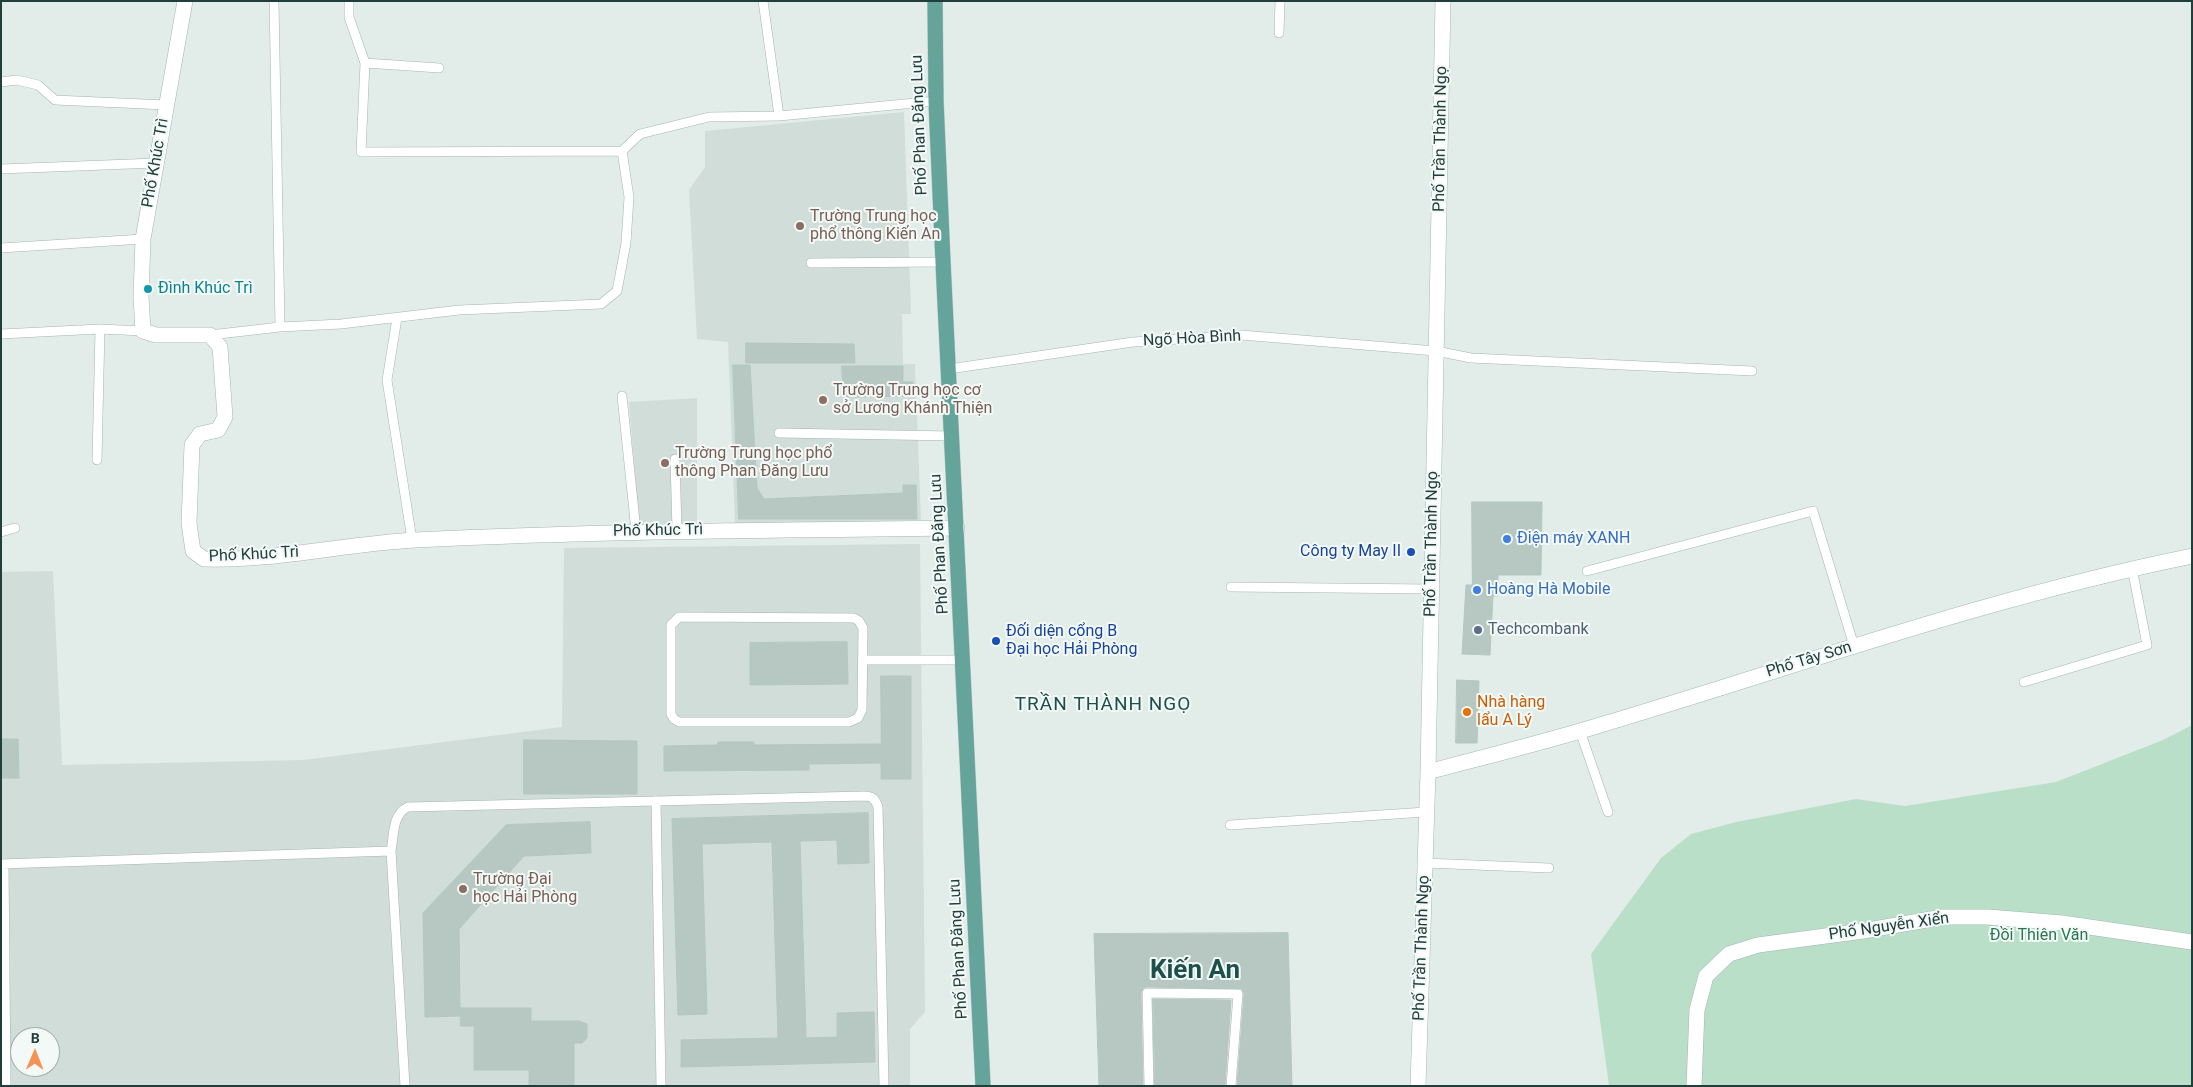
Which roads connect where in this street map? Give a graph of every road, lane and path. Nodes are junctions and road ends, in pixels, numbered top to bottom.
1 (185, 1) edge
2 (274, 1) edge
3 (349, 1) edge
4 (763, 1) edge
5 (935, 1) edge
6 (1280, 1) edge
7 (1443, 1) edge
8 (1279, 33) dead end
9 (365, 63) junction
10 (439, 68) dead end
11 (1, 82) edge
12 (936, 101) junction
13 (166, 105) junction
14 (779, 116) junction
15 (622, 152) junction
16 (156, 163) junction
17 (1, 169) edge
18 (143, 239) junction
19 (1, 248) edge
20 (943, 262) junction
21 (811, 263) dead end
22 (397, 318) junction
23 (280, 327) junction
24 (100, 329) junction
25 (143, 331) junction
26 (1, 334) edge
27 (210, 335) junction
28 (1436, 351) junction
29 (949, 369) junction
30 (1752, 371) dead end
31 (622, 396) dead end
32 (779, 433) dead end
33 (952, 436) junction
34 (674, 459) dead end
35 (96, 460) dead end
36 (15, 528) dead end
37 (957, 528) junction
38 (678, 530) junction
39 (636, 531) junction
40 (1, 532) edge
41 (412, 540) junction
42 (2192, 556) edge
43 (2132, 568) junction
44 (1587, 571) dead end
45 (1231, 588) dead end
46 (1431, 589) junction
47 (1854, 646) junction
48 (863, 660) junction
49 (963, 660) junction
50 (2024, 682) dead end
51 (1580, 731) junction
52 (1428, 772) junction
53 (656, 801) junction
54 (1426, 812) junction
55 (1608, 812) dead end
56 (1230, 825) dead end
57 (391, 852) junction
58 (1425, 863) junction
59 (2, 864) edge
60 (1549, 868) dead end
61 (2192, 942) edge
62 (6, 1086) edge
63 (405, 1086) edge
64 (661, 1086) edge
65 (884, 1086) edge
66 (983, 1086) edge
67 (1149, 1086) edge
68 (1231, 1086) edge
69 (1418, 1086) edge
70 (1694, 1086) edge

1 - 13 street, Phố Khúc Trì
2 - 23 lane
3 - 9 lane
4 - 14 lane
5 - 12 main road, Phố Phan Đăng Lưu
6 - 8 lane
7 - 28 street, Phố Trần Thành Ngọ
9 - 10 lane
9 - 15 lane
11 - 13 lane
12 - 14 lane
12 - 20 main road, Phố Phan Đăng Lưu
13 - 16 street, Phố Khúc Trì
14 - 15 lane
15 - 22 lane
16 - 17 lane
16 - 18 street, Phố Khúc Trì
18 - 19 lane
18 - 25 street, Phố Khúc Trì
20 - 21 lane
20 - 29 main road, Phố Phan Đăng Lưu
22 - 23 lane
22 - 41 lane
23 - 27 lane
24 - 25 lane
24 - 26 lane
24 - 35 lane
25 - 27 street
27 - 41 street, Phố Khúc Trì
28 - 29 lane, Ngõ Hòa Bình
28 - 30 lane, Ngõ Hòa Bình
28 - 46 street, Phố Trần Thành Ngọ
29 - 33 main road, Phố Phan Đăng Lưu
31 - 39 lane
32 - 33 lane
33 - 37 main road, Phố Phan Đăng Lưu
34 - 38 lane
36 - 40 lane
37 - 38 street, Phố Khúc Trì
37 - 49 main road, Phố Phan Đăng Lưu
38 - 39 street, Phố Khúc Trì
39 - 41 street, Phố Khúc Trì
42 - 43 street, Phố Tây Sơn
43 - 47 street, Phố Tây Sơn
43 - 50 lane
44 - 47 lane
45 - 46 lane
46 - 52 street, Phố Trần Thành Ngọ
47 - 51 street, Phố Tây Sơn
48 - 48 lane
48 - 49 lane
49 - 66 main road, Phố Phan Đăng Lưu
51 - 52 street, Phố Tây Sơn
51 - 55 lane
52 - 54 street, Phố Trần Thành Ngọ
53 - 57 lane
53 - 64 lane
53 - 65 lane
54 - 56 lane
54 - 58 street, Phố Trần Thành Ngọ
57 - 59 lane
57 - 63 lane
58 - 60 lane
58 - 69 street, Phố Trần Thành Ngọ
59 - 62 lane
61 - 70 street, Phố Nguyễn Xiển
67 - 68 lane

